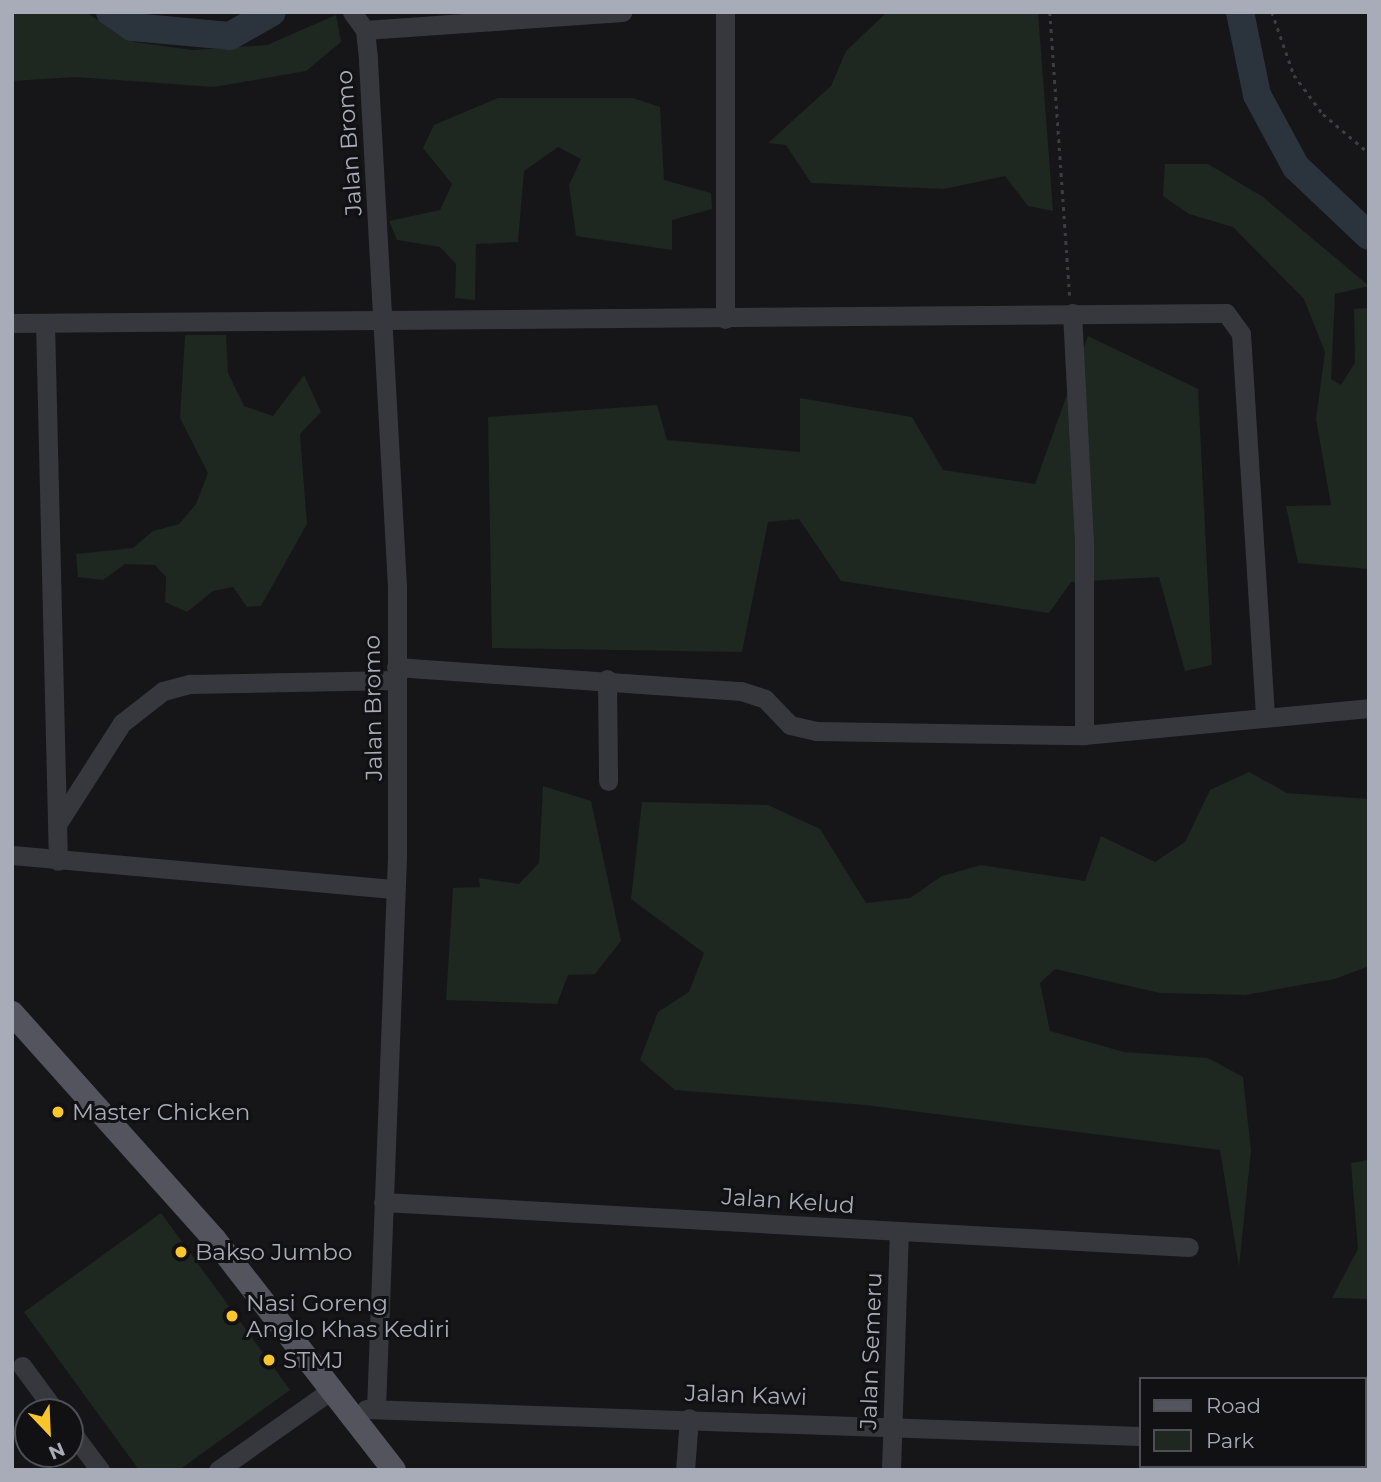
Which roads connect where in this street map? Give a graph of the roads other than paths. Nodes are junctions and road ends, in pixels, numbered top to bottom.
1 (352, 12) edge
2 (622, 12) edge
3 (725, 12) edge
4 (365, 30) junction
5 (1072, 313) junction
6 (387, 318) junction
7 (725, 319) junction
8 (12, 323) edge
9 (45, 323) junction
10 (396, 673) junction
11 (607, 679) junction
12 (1369, 708) edge
13 (1265, 717) junction
14 (1084, 735) junction
15 (608, 781) dead end
16 (58, 824) junction
17 (12, 855) edge
18 (58, 861) junction
19 (396, 889) junction
20 (12, 1013) edge
21 (383, 1202) junction
22 (899, 1233) junction
23 (1189, 1247) dead end
24 (22, 1366) dead end
25 (333, 1389) junction
26 (46, 1398) edge
27 (376, 1408) junction
28 (350, 1411) junction
29 (689, 1418) junction
30 (894, 1424) junction
31 (1140, 1436) edge
32 (84, 1449) edge
33 (100, 1470) edge
34 (218, 1470) edge
35 (394, 1470) edge
36 (685, 1470) edge
37 (891, 1470) edge

1 - 4 street
2 - 4 street
3 - 7 street
4 - 6 street, Jalan Bromo
5 - 7 street
5 - 13 street
5 - 14 street
6 - 7 street
6 - 9 street
6 - 10 street, Jalan Bromo
8 - 9 street
9 - 16 street
10 - 11 street
10 - 16 street
10 - 19 street, Jalan Bromo
11 - 14 street
11 - 15 street
12 - 13 street
13 - 14 street
16 - 18 street
17 - 18 street
18 - 19 street
19 - 21 street, Jalan Bromo
20 - 25 main road
21 - 22 street, Jalan Kelud
21 - 27 street, Jalan Bromo
22 - 23 street, Jalan Kelud
22 - 30 street, Jalan Semeru
24 - 26 street
25 - 28 main road
25 - 34 street
27 - 28 street, Jalan Kawi
27 - 29 street, Jalan Kawi
28 - 35 main road
29 - 30 street, Jalan Kawi
29 - 36 street
30 - 31 street, Jalan Kawi
30 - 37 street, Jalan Semeru
32 - 33 street

